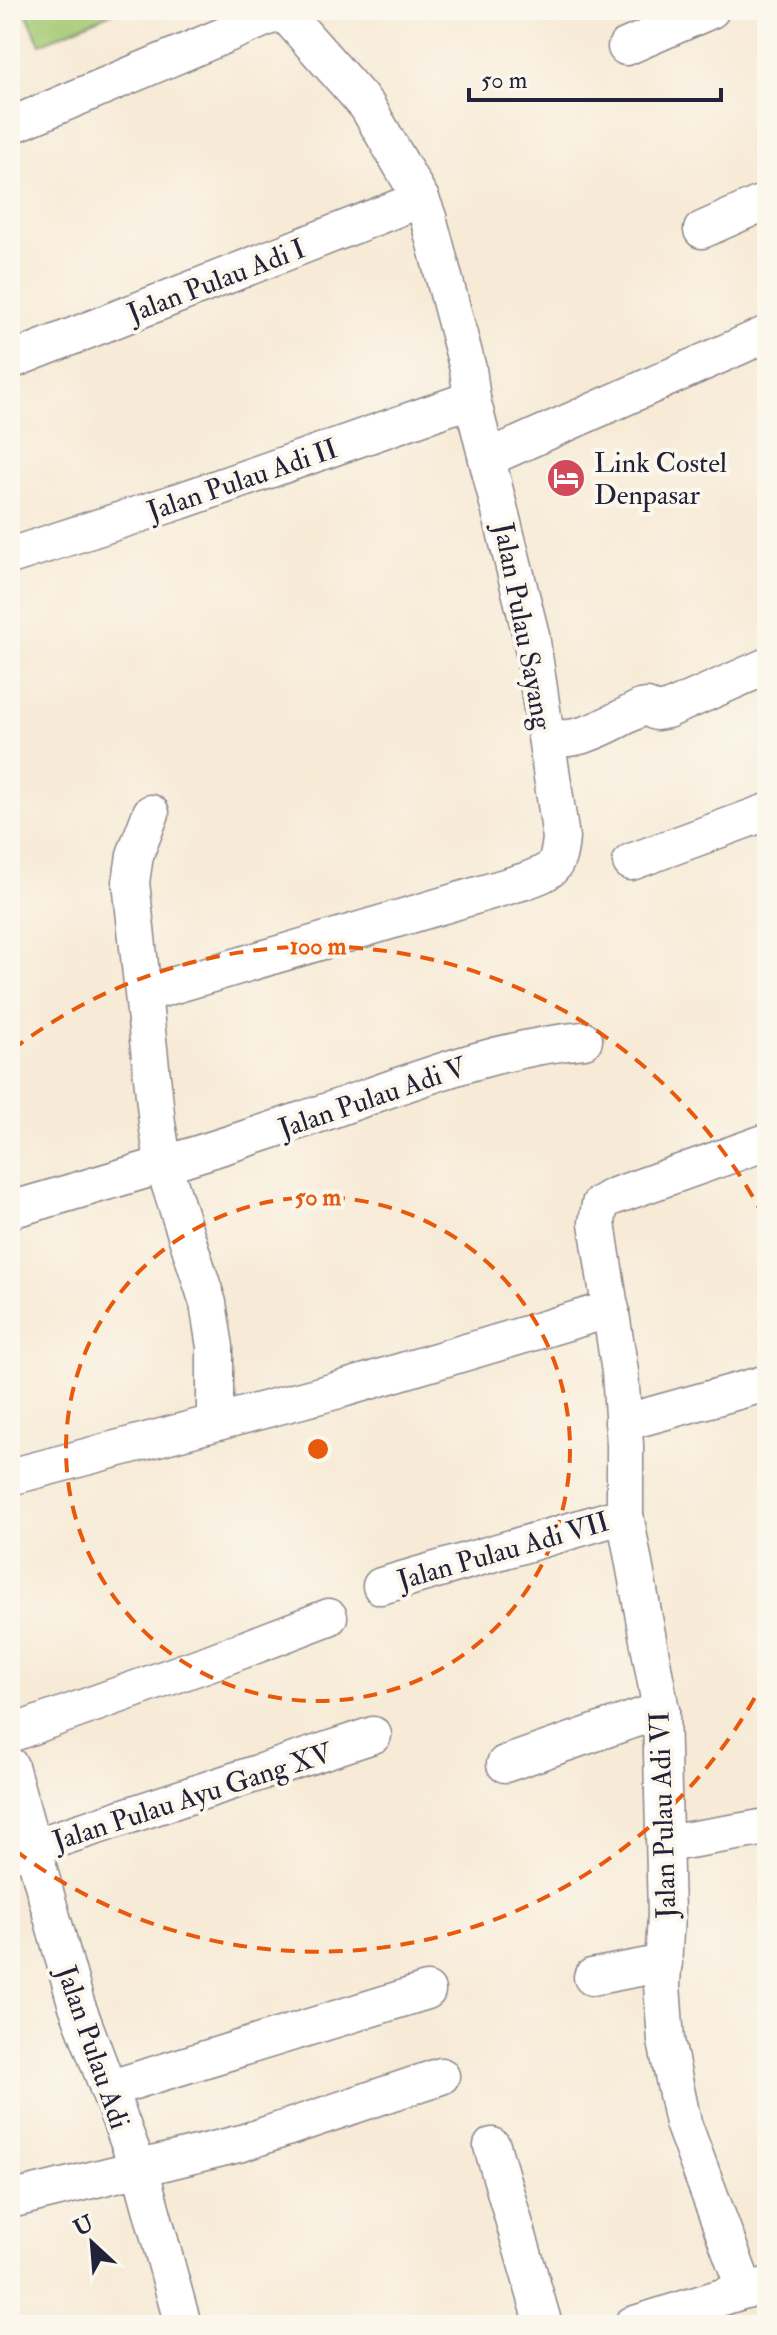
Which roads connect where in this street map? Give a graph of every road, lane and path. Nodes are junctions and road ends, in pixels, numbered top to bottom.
1 (282, 10) edge
2 (711, 10) edge
3 (626, 47) dead end
4 (10, 126) edge
5 (421, 199) junction
6 (767, 201) edge
7 (702, 230) dead end
8 (767, 334) edge
9 (10, 361) edge
10 (472, 399) junction
11 (488, 458) junction
12 (10, 556) edge
13 (767, 666) edge
14 (546, 734) junction
15 (767, 812) edge
16 (151, 813) dead end
17 (631, 862) dead end
18 (144, 994) junction
19 (584, 1040) dead end
20 (767, 1142) edge
21 (164, 1167) junction
22 (10, 1210) edge
23 (611, 1309) junction
24 (767, 1383) edge
25 (215, 1422) junction
26 (623, 1423) junction
27 (10, 1477) edge
28 (625, 1515) junction
29 (381, 1586) dead end
30 (329, 1617) dead end
31 (661, 1710) junction
32 (10, 1734) edge
33 (373, 1735) dead end
34 (505, 1764) dead end
35 (10, 1766) edge
36 (767, 1827) edge
37 (665, 1844) junction
38 (22, 1852) edge
39 (664, 1963) junction
40 (592, 1977) dead end
41 (427, 1991) dead end
42 (441, 2076) dead end
43 (108, 2089) junction
44 (492, 2146) dead end
45 (138, 2168) junction
46 (10, 2200) edge
47 (756, 2288) edge
48 (183, 2325) edge
49 (544, 2325) edge
50 (632, 2325) edge

1 - 4 street
1 - 5 street, Jalan Pulau Sayang
2 - 3 street
5 - 9 street, Jalan Pulau Adi I
5 - 10 street, Jalan Pulau Sayang
6 - 7 street
8 - 11 street
10 - 11 street, Jalan Pulau Sayang
10 - 12 street, Jalan Pulau Adi II
11 - 14 street, Jalan Pulau Sayang
13 - 14 street
14 - 18 street, Jalan Pulau Sayang
15 - 17 street
16 - 18 street
18 - 21 street
19 - 21 street, Jalan Pulau Adi V
20 - 23 street, Jalan Pulau Adi VI
21 - 22 street, Jalan Pulau Adi V
21 - 25 street
23 - 25 street
23 - 26 street, Jalan Pulau Adi VI
24 - 26 street
25 - 27 street
26 - 28 street, Jalan Pulau Adi VI
28 - 29 street, Jalan Pulau Adi VII
28 - 31 street, Jalan Pulau Adi VI
30 - 32 street
31 - 34 street
31 - 37 street, Jalan Pulau Adi VI
33 - 38 street, Jalan Pulau Ayu Gang XV
35 - 38 street, Jalan Pulau Adi
36 - 37 street
37 - 39 street, Jalan Pulau Adi VI
38 - 43 street, Jalan Pulau Adi
39 - 40 street
39 - 47 street, Jalan Pulau Adi VI
41 - 43 street
42 - 45 street
43 - 45 street, Jalan Pulau Adi
44 - 49 street
45 - 46 street
45 - 48 street, Jalan Pulau Adi
47 - 50 street

